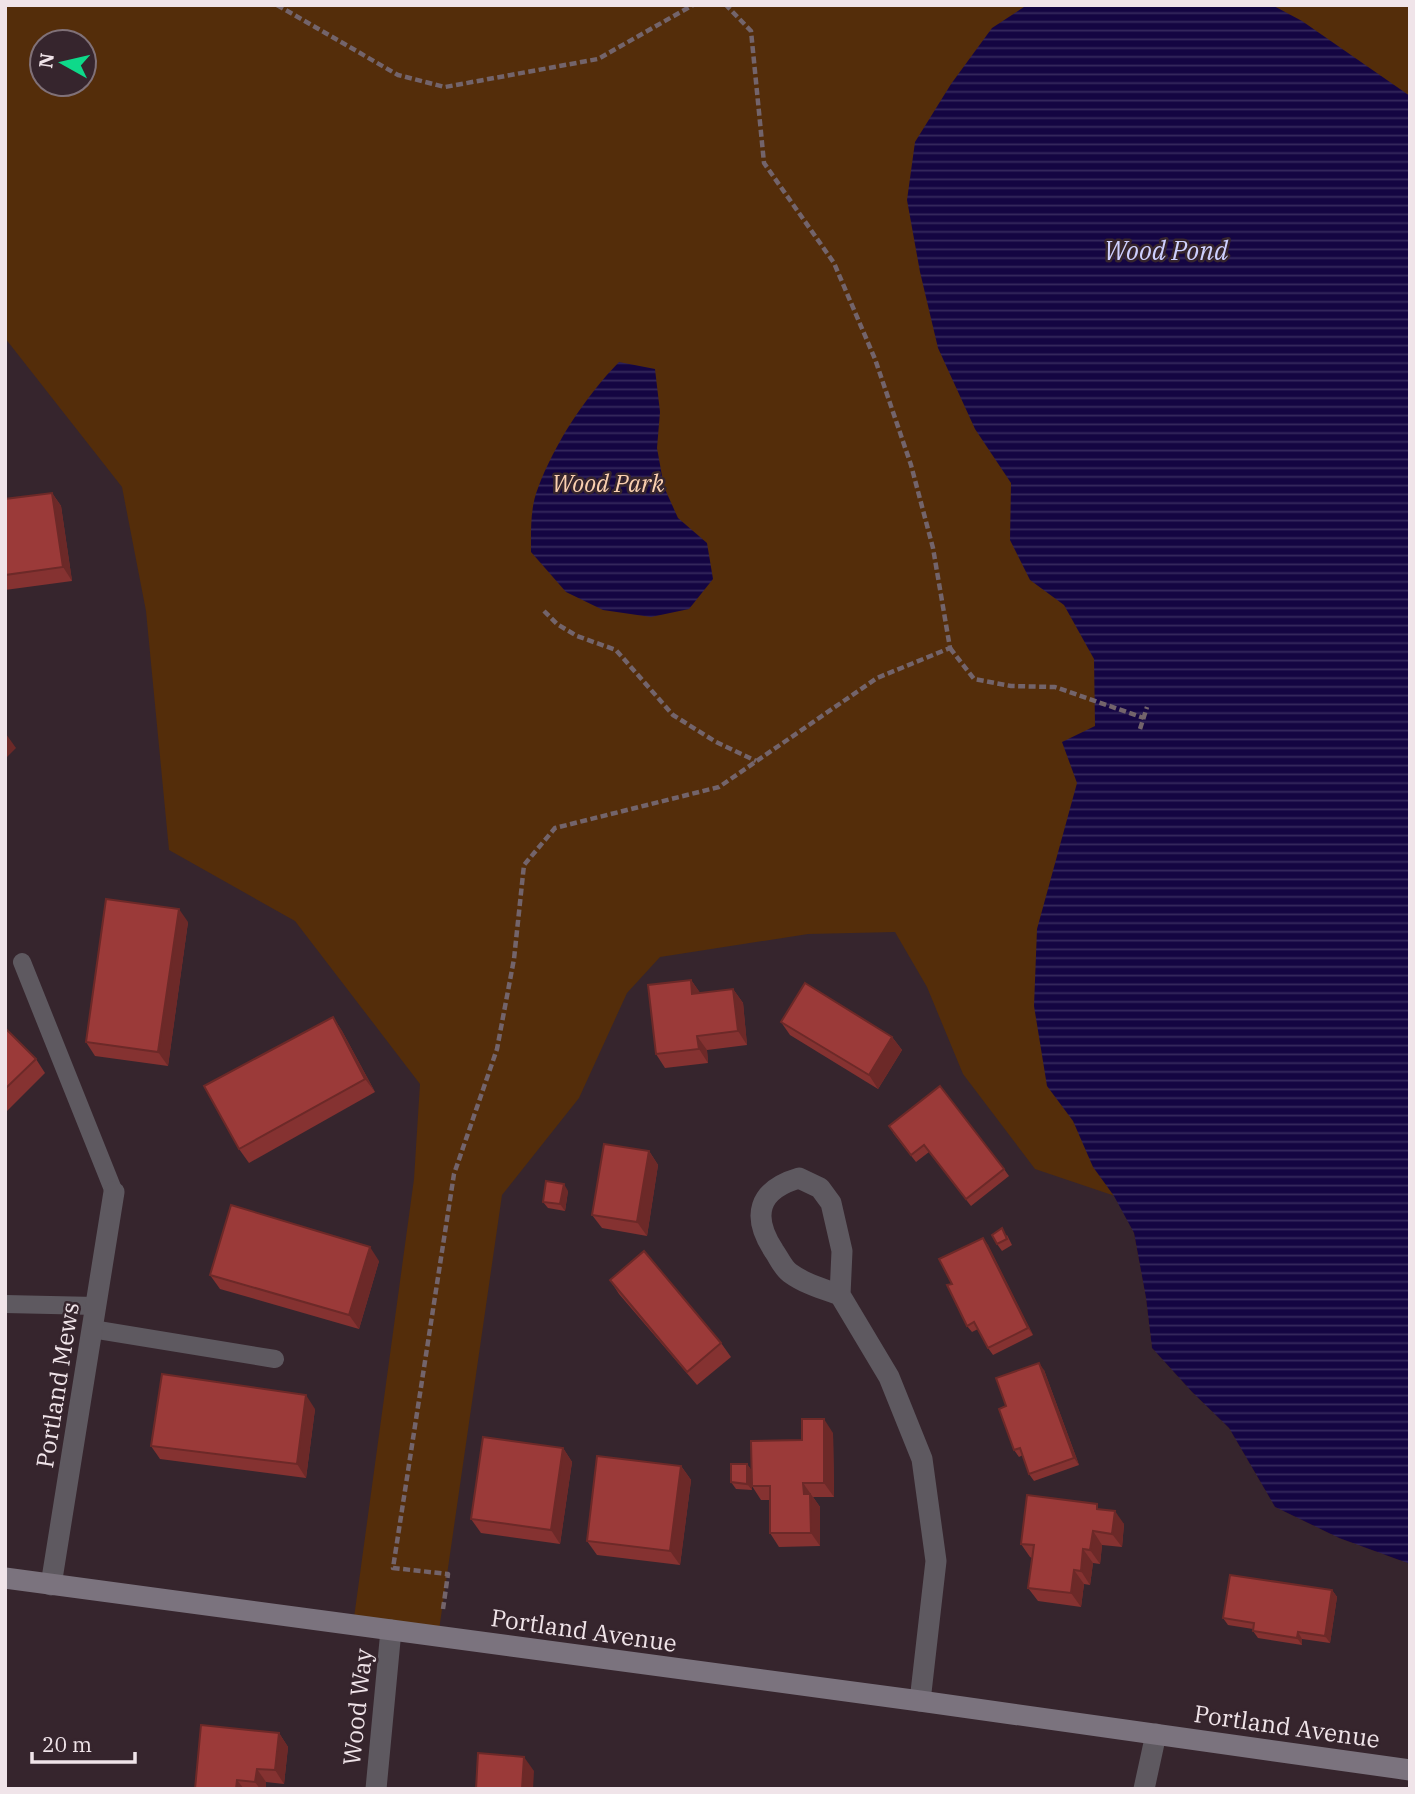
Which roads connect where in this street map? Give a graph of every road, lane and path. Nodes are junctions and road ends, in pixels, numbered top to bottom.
1 (277, 5) edge
2 (693, 5) edge
3 (726, 5) edge
4 (544, 611) dead end
5 (950, 648) junction
6 (1147, 707) dead end
7 (1144, 718) junction
8 (1140, 729) dead end
9 (756, 761) junction
10 (22, 962) dead end
11 (114, 1192) joint
12 (839, 1295) junction
13 (5, 1304) edge
14 (96, 1307) junction
15 (92, 1329) junction
16 (275, 1359) dead end
17 (5, 1578) edge
18 (51, 1585) junction
19 (391, 1630) junction
20 (438, 1637) junction
21 (920, 1701) junction
22 (1156, 1734) junction
23 (1410, 1770) edge
24 (376, 1789) edge
25 (1144, 1789) edge

1 - 2 path
3 - 5 path
4 - 9 path
5 - 7 path
5 - 9 path
6 - 7 path
7 - 8 path
9 - 20 path
10 - 11 lane
11 - 14 street, Portland Mews
12 - 12 street
12 - 21 street
13 - 14 lane
14 - 15 street, Portland Mews
15 - 16 lane
15 - 18 street, Portland Mews
17 - 18 street, Portland Avenue
18 - 19 street, Portland Avenue
19 - 20 street, Portland Avenue
19 - 24 street, Wood Way
20 - 21 street, Portland Avenue
21 - 22 street, Portland Avenue
22 - 23 street, Portland Avenue
22 - 25 street, Portland Avenue

